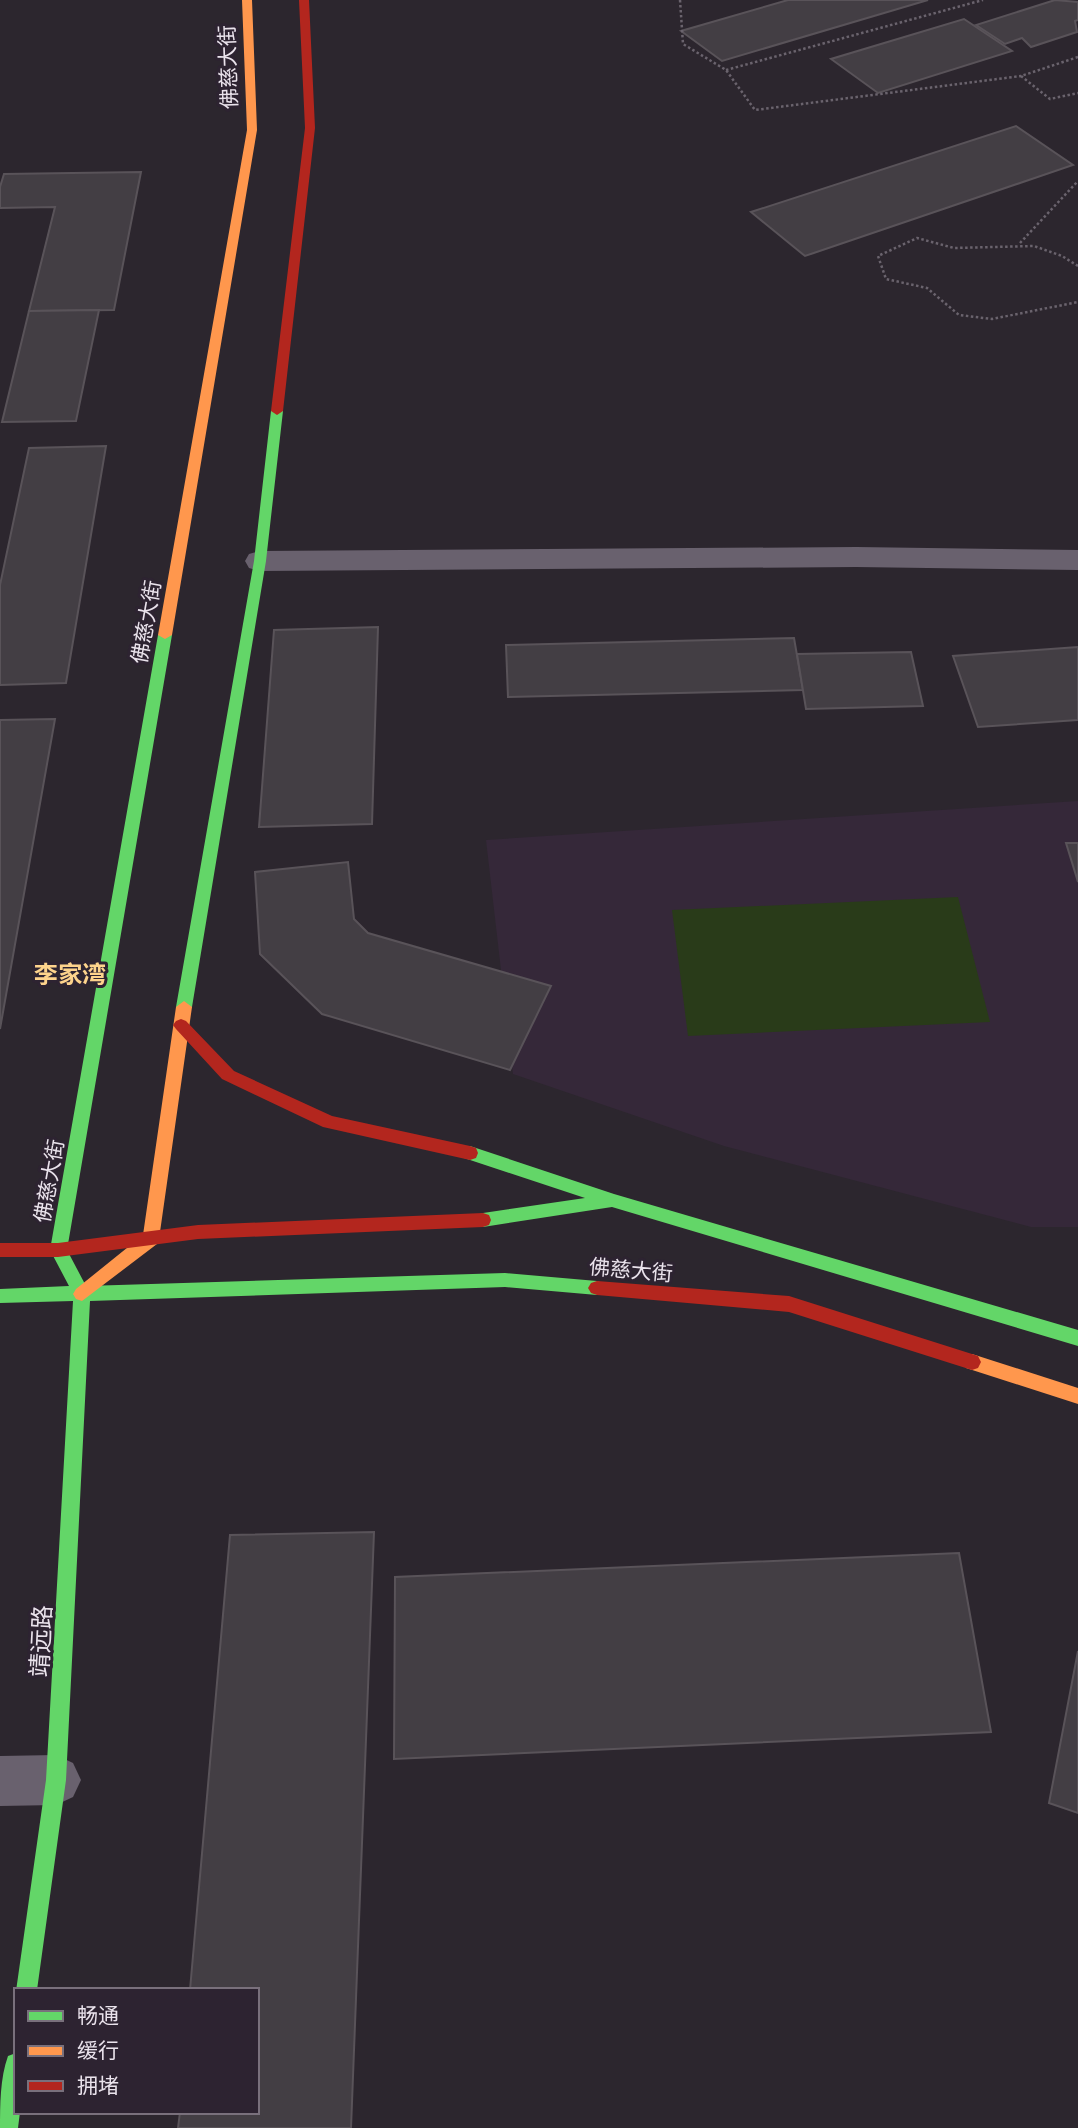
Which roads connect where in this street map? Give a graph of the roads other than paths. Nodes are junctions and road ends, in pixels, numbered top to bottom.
1 (247, 0) edge
2 (304, 0) edge
3 (1078, 560) edge
4 (260, 561) junction
5 (181, 1025) junction
6 (614, 1201) junction
7 (151, 1239) junction
8 (0, 1250) edge
9 (58, 1250) junction
10 (82, 1294) junction
11 (0, 1296) edge
12 (1078, 1338) edge
13 (1078, 1396) edge
14 (56, 1780) junction
15 (0, 1781) edge
16 (26, 1988) edge
17 (14, 2078) edge
18 (7, 2128) edge

1 - 9 main road, 佛慈大街
2 - 4 main road
3 - 4 street
4 - 5 main road
5 - 6 main road, 佛慈大街
5 - 7 main road
6 - 7 main road, 佛慈大街
6 - 12 main road, 佛慈大街
7 - 9 main road, 佛慈大街
7 - 10 main road
8 - 9 main road
9 - 10 main road, 佛慈大街
10 - 11 main road
10 - 13 main road, 佛慈大街
10 - 14 main road, 靖远路
14 - 15 street
14 - 16 main road, 靖远路
17 - 18 main road

